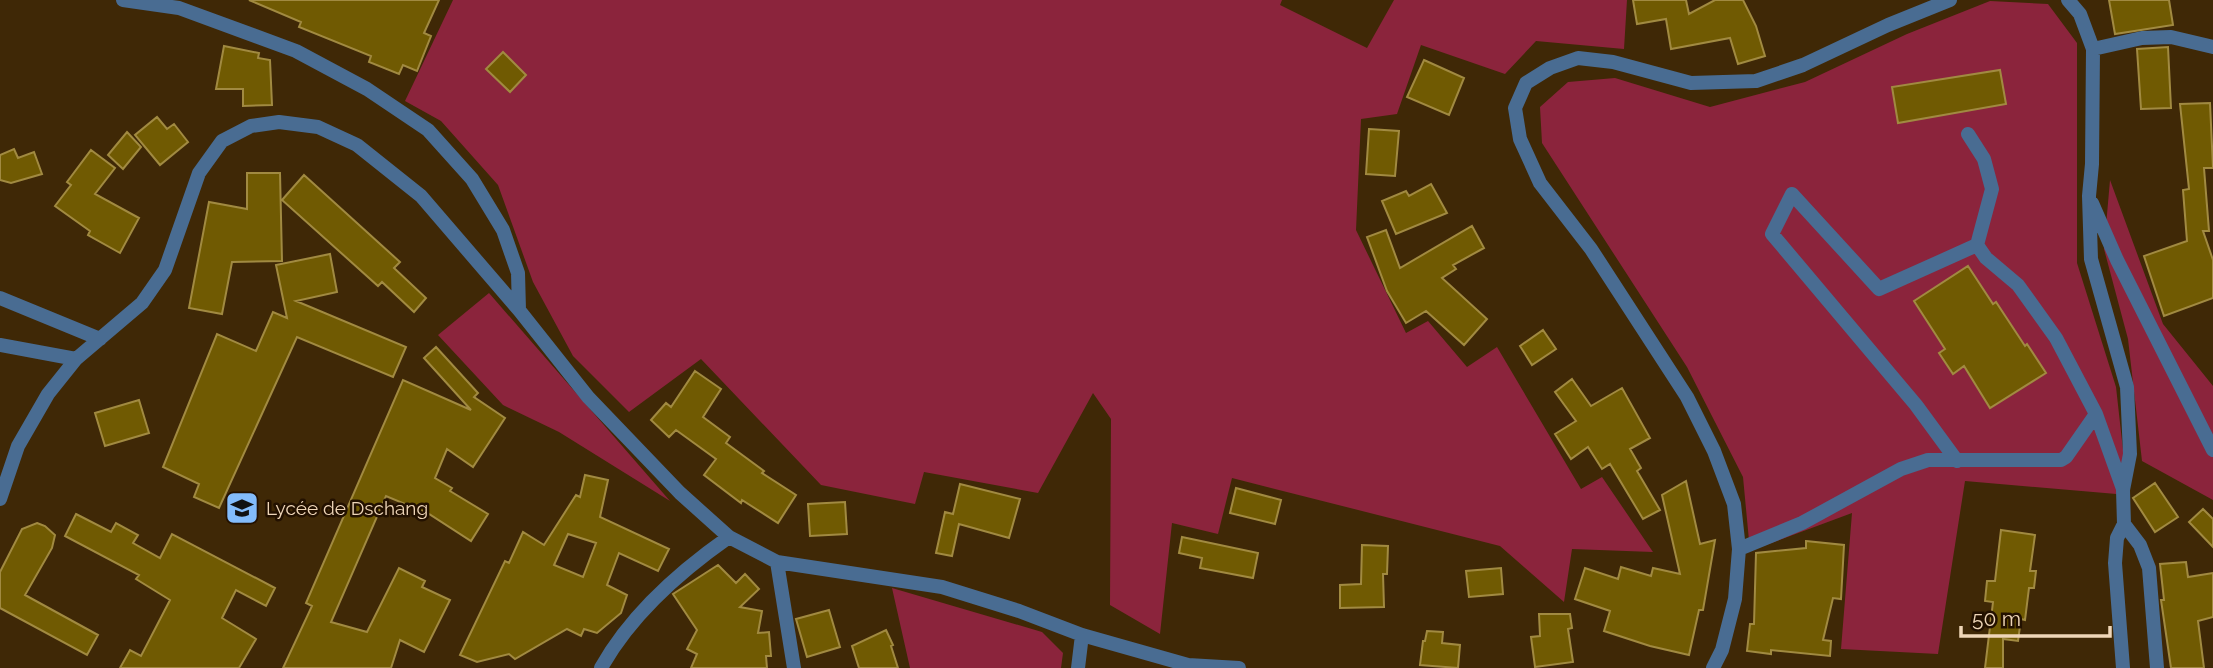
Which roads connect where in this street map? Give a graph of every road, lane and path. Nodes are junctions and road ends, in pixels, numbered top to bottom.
1 (123, 0) edge
2 (1950, 0) edge
3 (2068, 0) edge
4 (2213, 47) edge
5 (2093, 49) junction
6 (1968, 135) dead end
7 (2089, 196) junction
8 (1977, 245) junction
9 (0, 298) edge
10 (519, 310) junction
11 (100, 339) junction
12 (0, 345) edge
13 (76, 359) junction
14 (2096, 414) junction
15 (2213, 450) edge
16 (1956, 461) junction
17 (2123, 490) junction
18 (0, 499) edge
19 (2124, 524) junction
20 (729, 537) junction
21 (1739, 549) junction
22 (777, 562) junction
23 (1082, 635) junction
24 (601, 668) edge
25 (794, 668) edge
26 (1078, 668) edge
27 (1239, 668) edge
28 (1713, 668) edge
29 (2123, 668) edge
30 (2157, 668) edge

1 - 10 street
2 - 21 street
3 - 5 street
4 - 5 street
5 - 7 street
6 - 8 street
7 - 15 street
7 - 17 street
8 - 14 street
8 - 16 street
9 - 11 street
10 - 11 street
10 - 20 street
11 - 13 street
12 - 13 street
13 - 18 street
14 - 16 street
14 - 17 street
16 - 21 street
17 - 19 street
19 - 29 street
19 - 30 street
20 - 22 street
20 - 24 street
21 - 28 street
22 - 23 street
22 - 25 street
23 - 26 street
23 - 27 street

